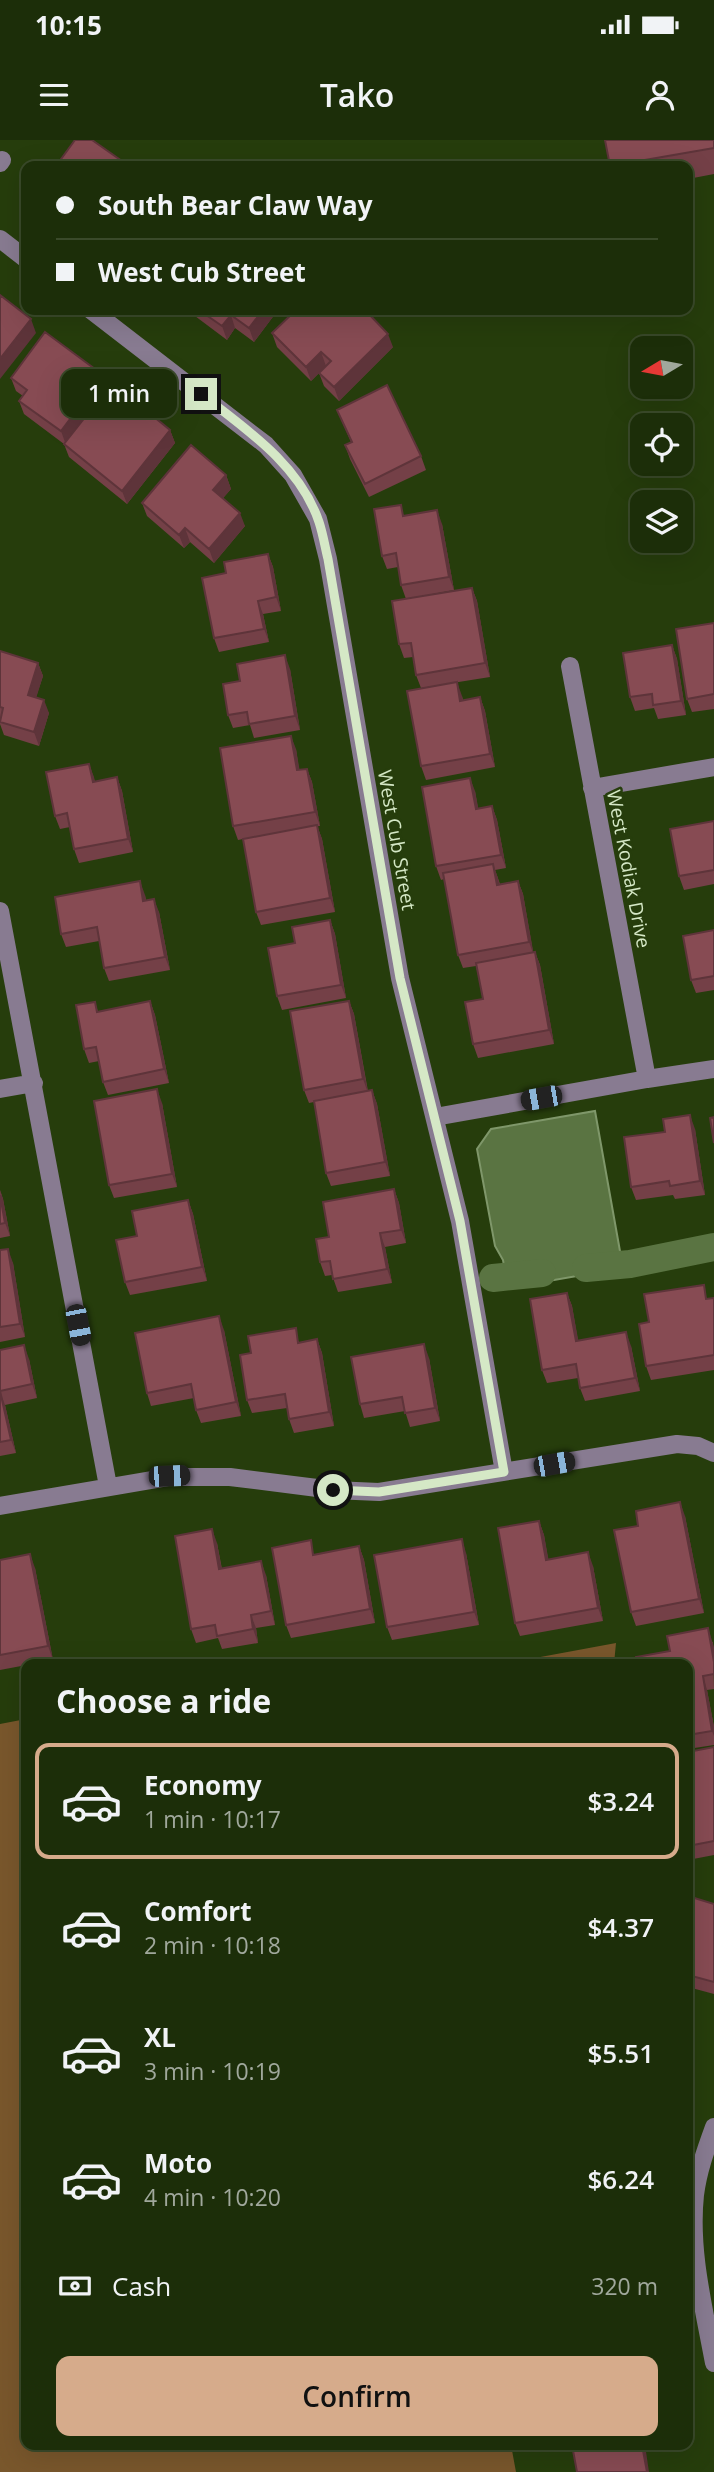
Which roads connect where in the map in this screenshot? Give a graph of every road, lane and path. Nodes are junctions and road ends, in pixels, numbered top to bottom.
1 (0, 239) edge
2 (21, 255) edge
3 (97, 315) edge
4 (570, 666) dead end
5 (714, 768) edge
6 (592, 788) junction
7 (0, 911) edge
8 (714, 1069) edge
9 (646, 1079) junction
10 (34, 1083) junction
11 (0, 1089) edge
12 (435, 1117) junction
13 (714, 1453) edge
14 (504, 1472) junction
15 (108, 1486) junction
16 (0, 1506) edge
17 (714, 2127) edge
18 (714, 2363) edge

1 - 2 street
3 - 12 street, West Cub Street
4 - 6 street, West Kodiak Drive
5 - 6 street
6 - 9 street, West Kodiak Drive
7 - 10 street
8 - 9 street
9 - 12 street
10 - 11 street
10 - 15 street
12 - 14 street, West Cub Street
13 - 14 street
14 - 15 street
15 - 16 street
17 - 18 street

